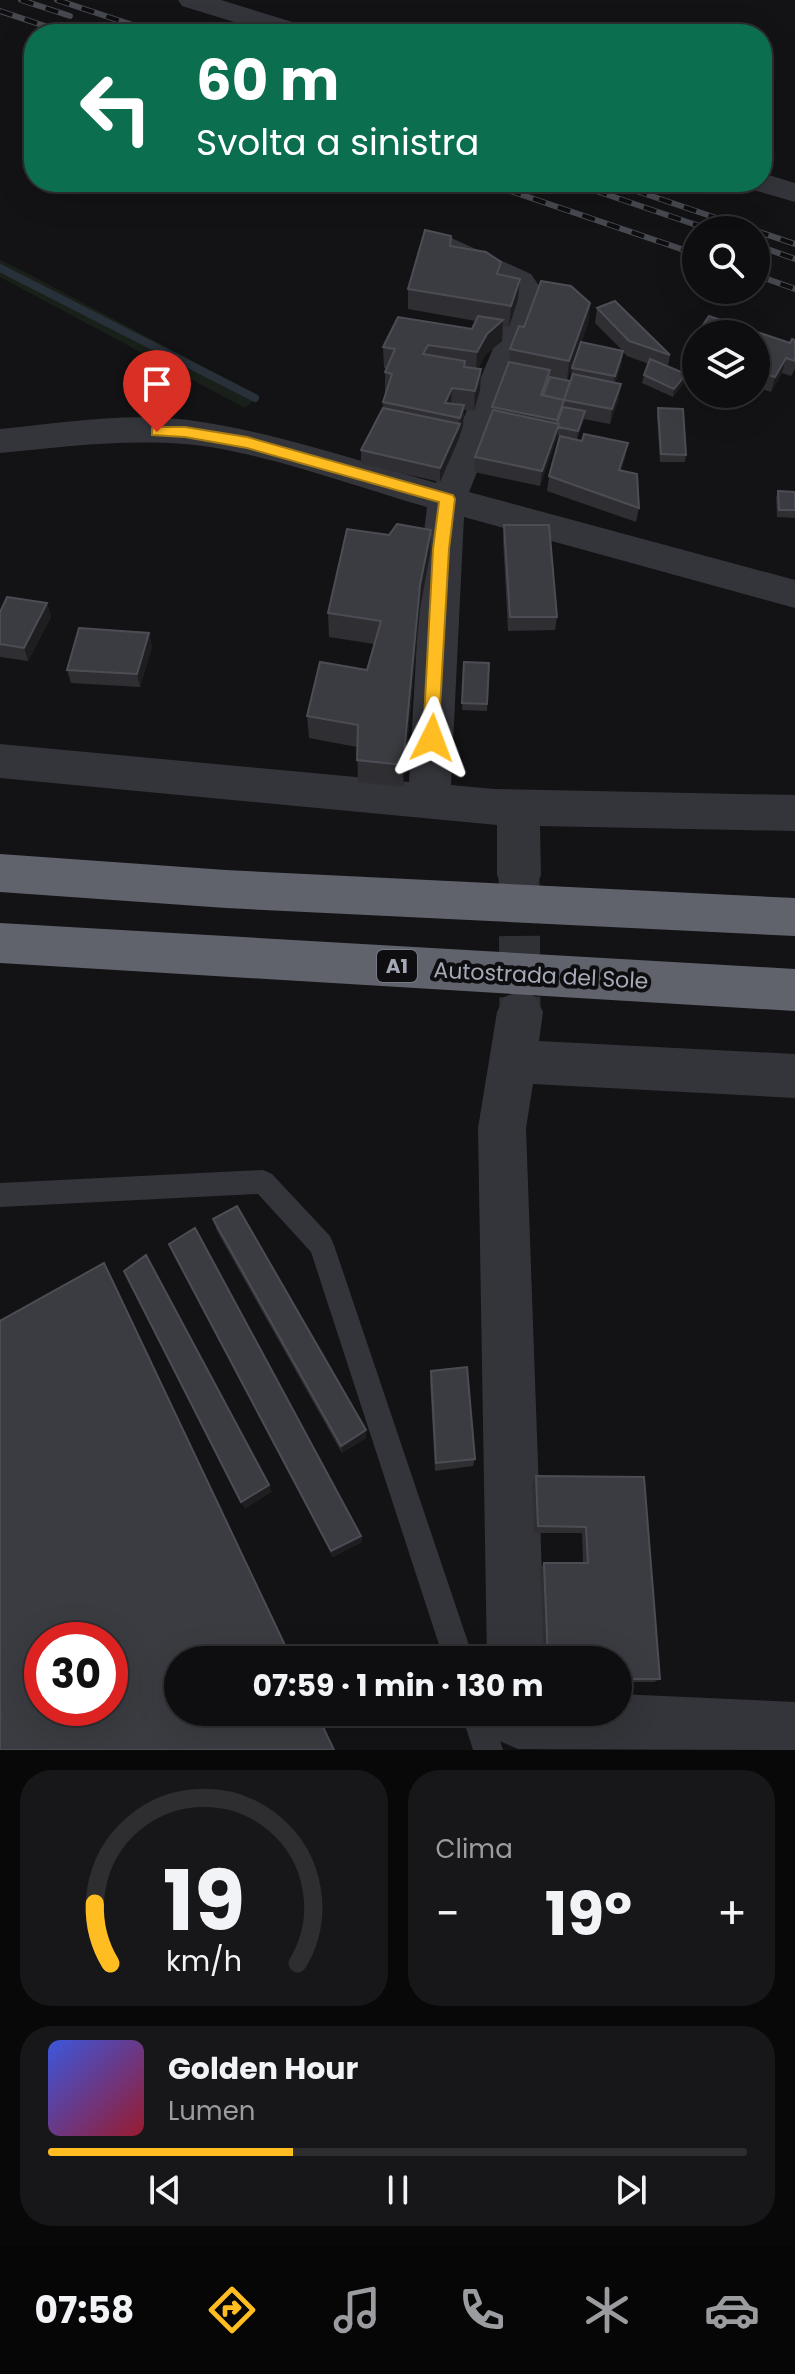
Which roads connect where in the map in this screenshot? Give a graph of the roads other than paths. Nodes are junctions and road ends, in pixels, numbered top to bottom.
1 (192, 0) edge
2 (270, 24) edge
3 (772, 186) edge
4 (795, 193) edge
5 (441, 243) edge
6 (0, 441) edge
7 (447, 499) junction
8 (795, 594) edge
9 (0, 761) edge
10 (429, 801) junction
11 (518, 807) junction
12 (795, 813) edge
13 (5, 872) edge
14 (519, 875) tunnel mouth
15 (795, 917) edge
16 (0, 943) edge
17 (795, 990) edge
18 (795, 1076) edge
19 (0, 1195) edge
20 (454, 1646) edge
21 (516, 1646) edge
22 (632, 1724) edge
23 (480, 1726) edge
24 (795, 1732) edge
25 (488, 1750) edge

1 - 2 street
3 - 4 street
5 - 7 street
6 - 7 street
7 - 8 street
7 - 10 street
9 - 10 street
10 - 11 street
11 - 12 street
11 - 14 street
13 - 15 highway
16 - 17 highway, Autostrada del Sole / A1
18 - 21 street
19 - 20 lane
22 - 24 street
23 - 25 lane

